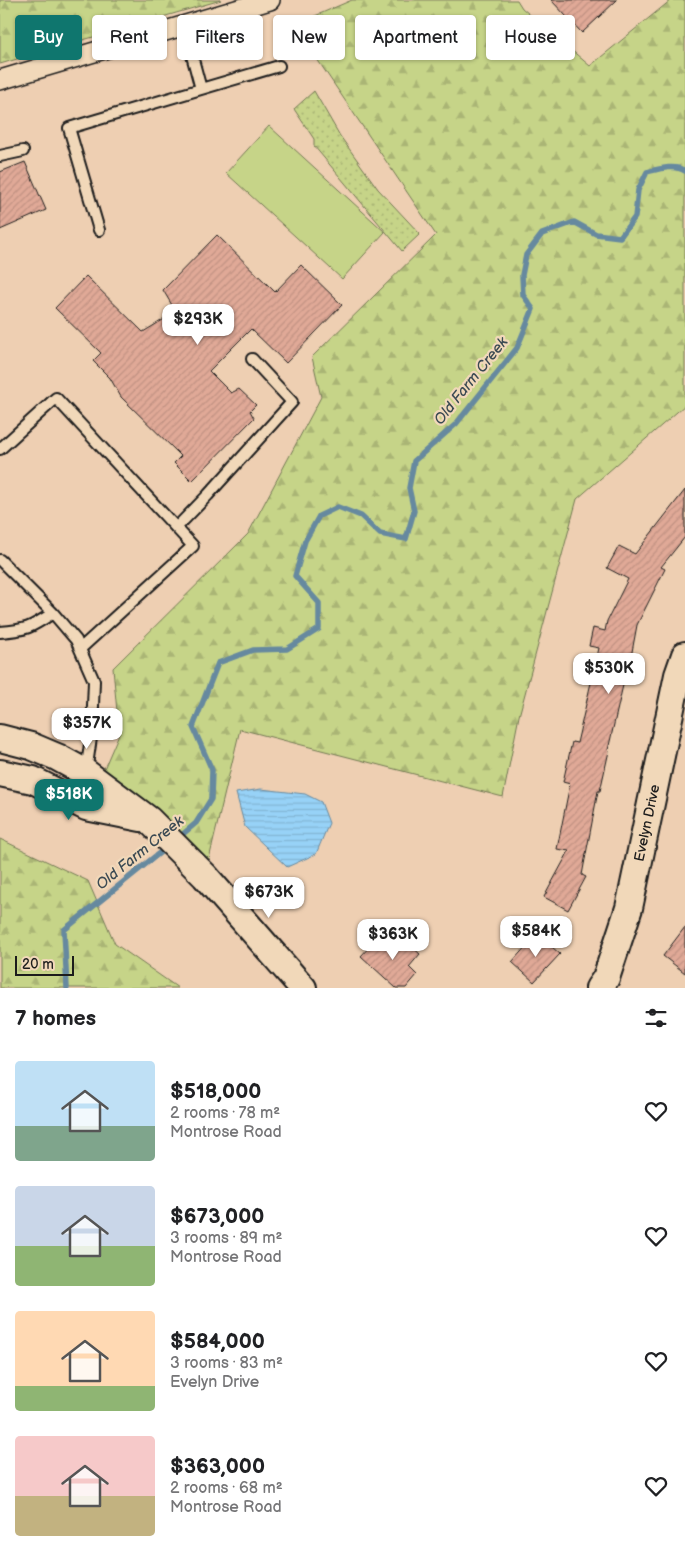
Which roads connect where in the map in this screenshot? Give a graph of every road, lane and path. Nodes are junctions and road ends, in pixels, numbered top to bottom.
1 (270, 0) edge
2 (220, 15) edge
3 (177, 28) edge
4 (193, 60) edge
5 (279, 66) dead end
6 (0, 80) edge
7 (201, 89) junction
8 (23, 151) dead end
9 (0, 156) edge
10 (100, 230) dead end
11 (252, 359) dead end
12 (0, 449) edge
13 (176, 528) junction
14 (0, 560) edge
15 (53, 614) junction
16 (0, 632) edge
17 (80, 649) junction
18 (685, 655) edge
19 (0, 738) edge
20 (0, 773) edge
21 (86, 773) junction
22 (149, 820) junction
23 (303, 988) edge
24 (599, 988) edge

1 - 2 street
3 - 6 street
4 - 7 lane
5 - 7 lane
7 - 10 lane
8 - 9 lane
11 - 13 lane
12 - 13 lane
13 - 17 lane
14 - 15 lane
15 - 16 lane
15 - 17 lane
17 - 21 lane
18 - 24 street, Evelyn Drive
19 - 21 street
20 - 22 street
21 - 22 street
22 - 23 street

